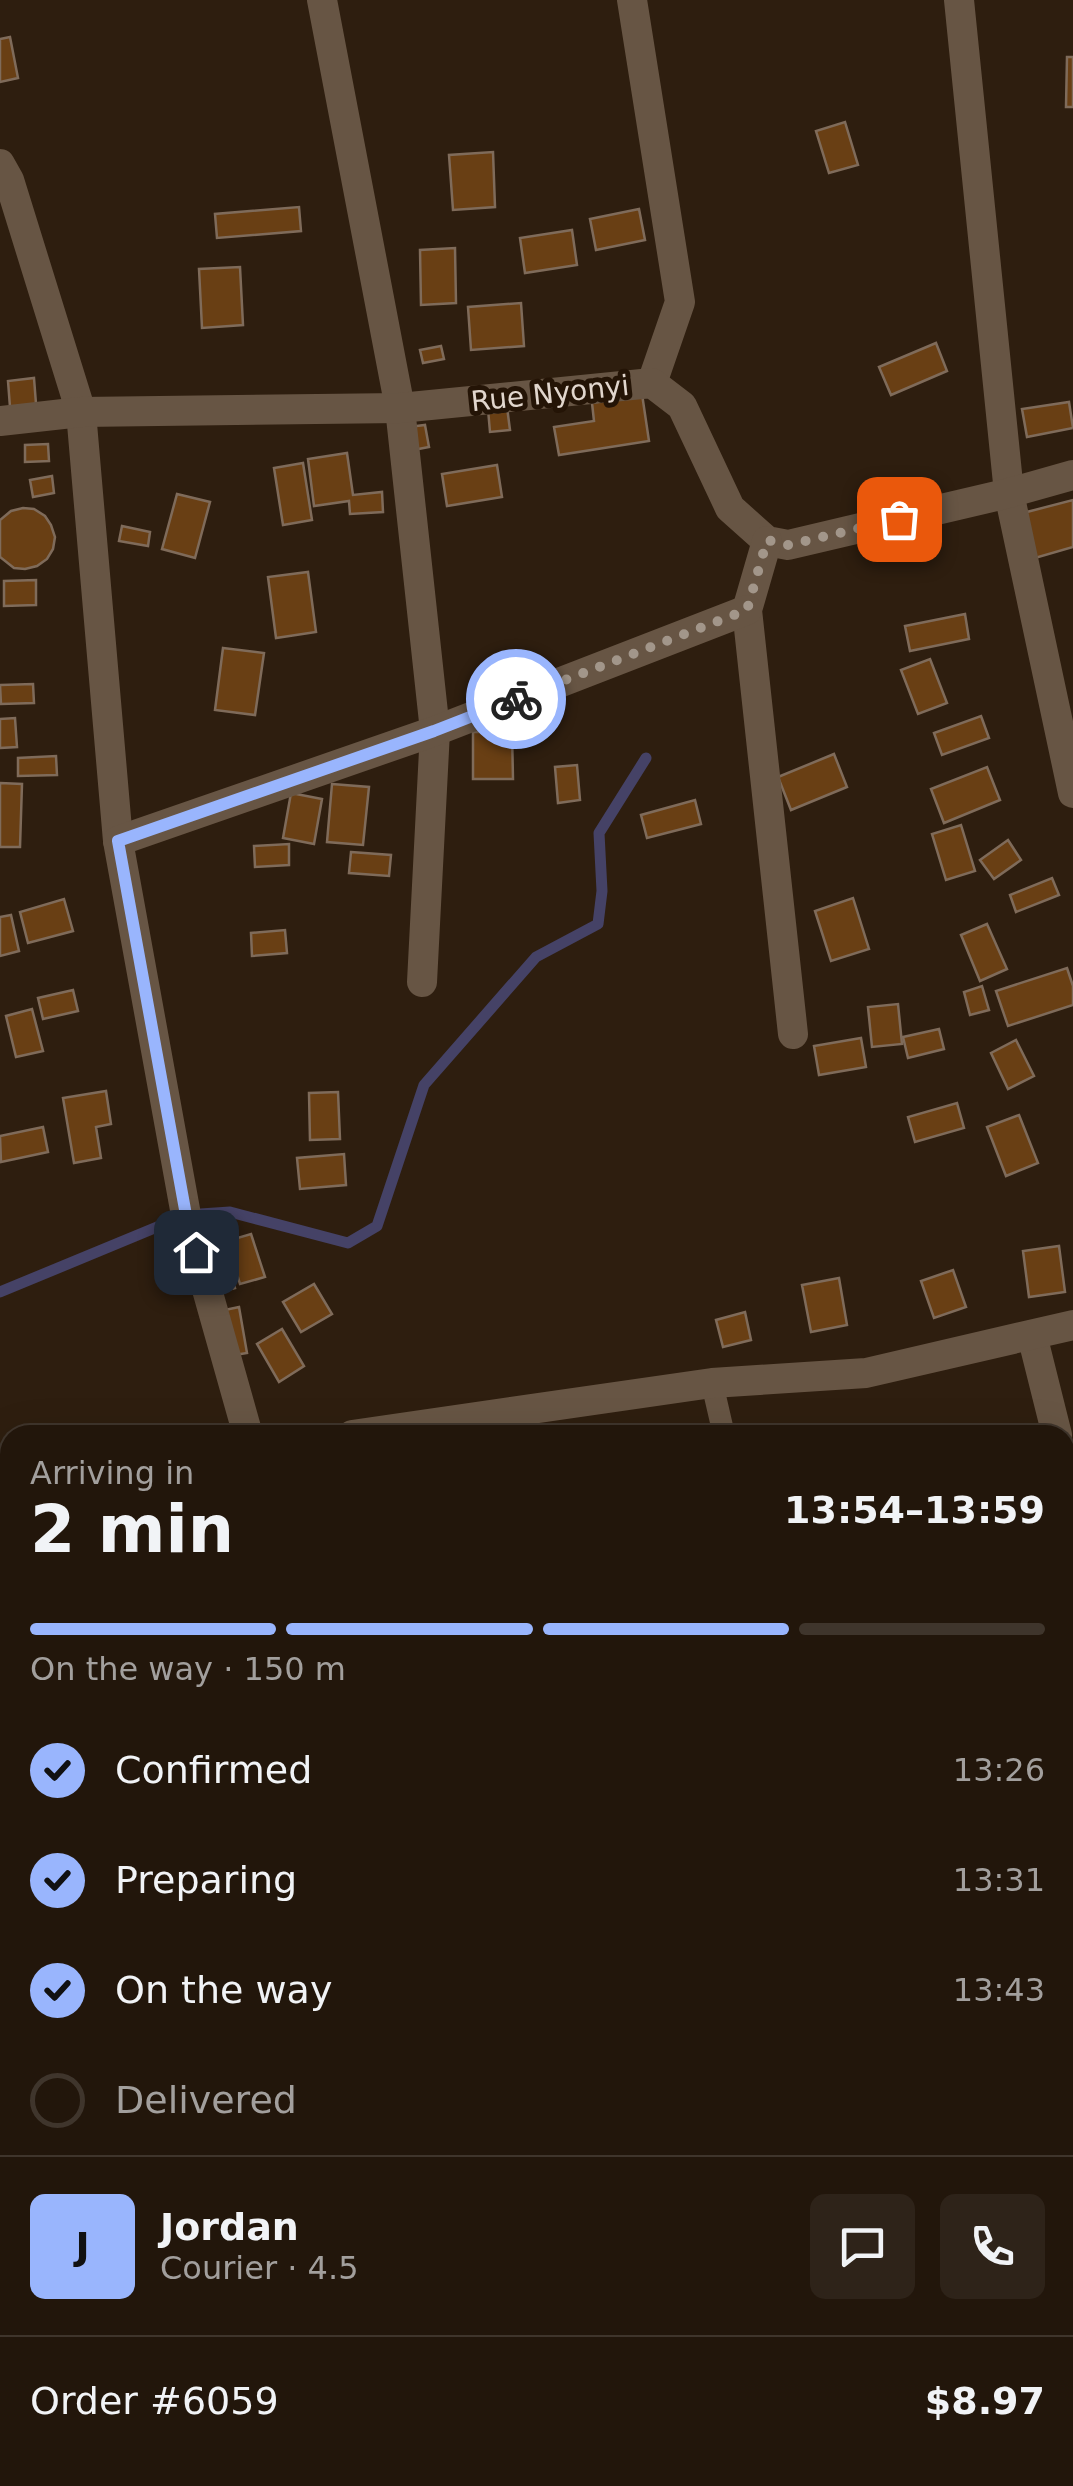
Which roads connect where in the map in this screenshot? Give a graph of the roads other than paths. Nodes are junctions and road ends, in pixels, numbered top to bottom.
1 (322, 0) edge
2 (632, 0) edge
3 (958, 0) edge
4 (0, 164) edge
5 (652, 383) junction
6 (400, 408) junction
7 (81, 412) junction
8 (0, 421) edge
9 (1073, 475) edge
10 (1009, 492) junction
11 (767, 540) junction
12 (747, 610) junction
13 (434, 731) junction
14 (1073, 793) edge
15 (118, 841) junction
16 (422, 982) dead end
17 (793, 1034) dead end
18 (1073, 1326) edge
19 (1032, 1335) junction
20 (712, 1383) junction
21 (245, 1425) edge
22 (421, 1425) edge
23 (722, 1425) edge
24 (1054, 1425) edge

1 - 6 street
2 - 5 street
3 - 10 street
4 - 7 street
5 - 6 street, Rue Nyonyi
5 - 11 street, Rue Nyonyi
6 - 7 street, Rue Nyonyi
6 - 13 street
7 - 8 street, Rue Nyonyi
7 - 15 street
9 - 10 street
10 - 11 street
10 - 14 street
11 - 12 street
12 - 13 street
12 - 17 street
13 - 15 street
13 - 16 street
15 - 21 street
18 - 19 street
19 - 20 street
19 - 24 street
20 - 22 street
20 - 23 lane

